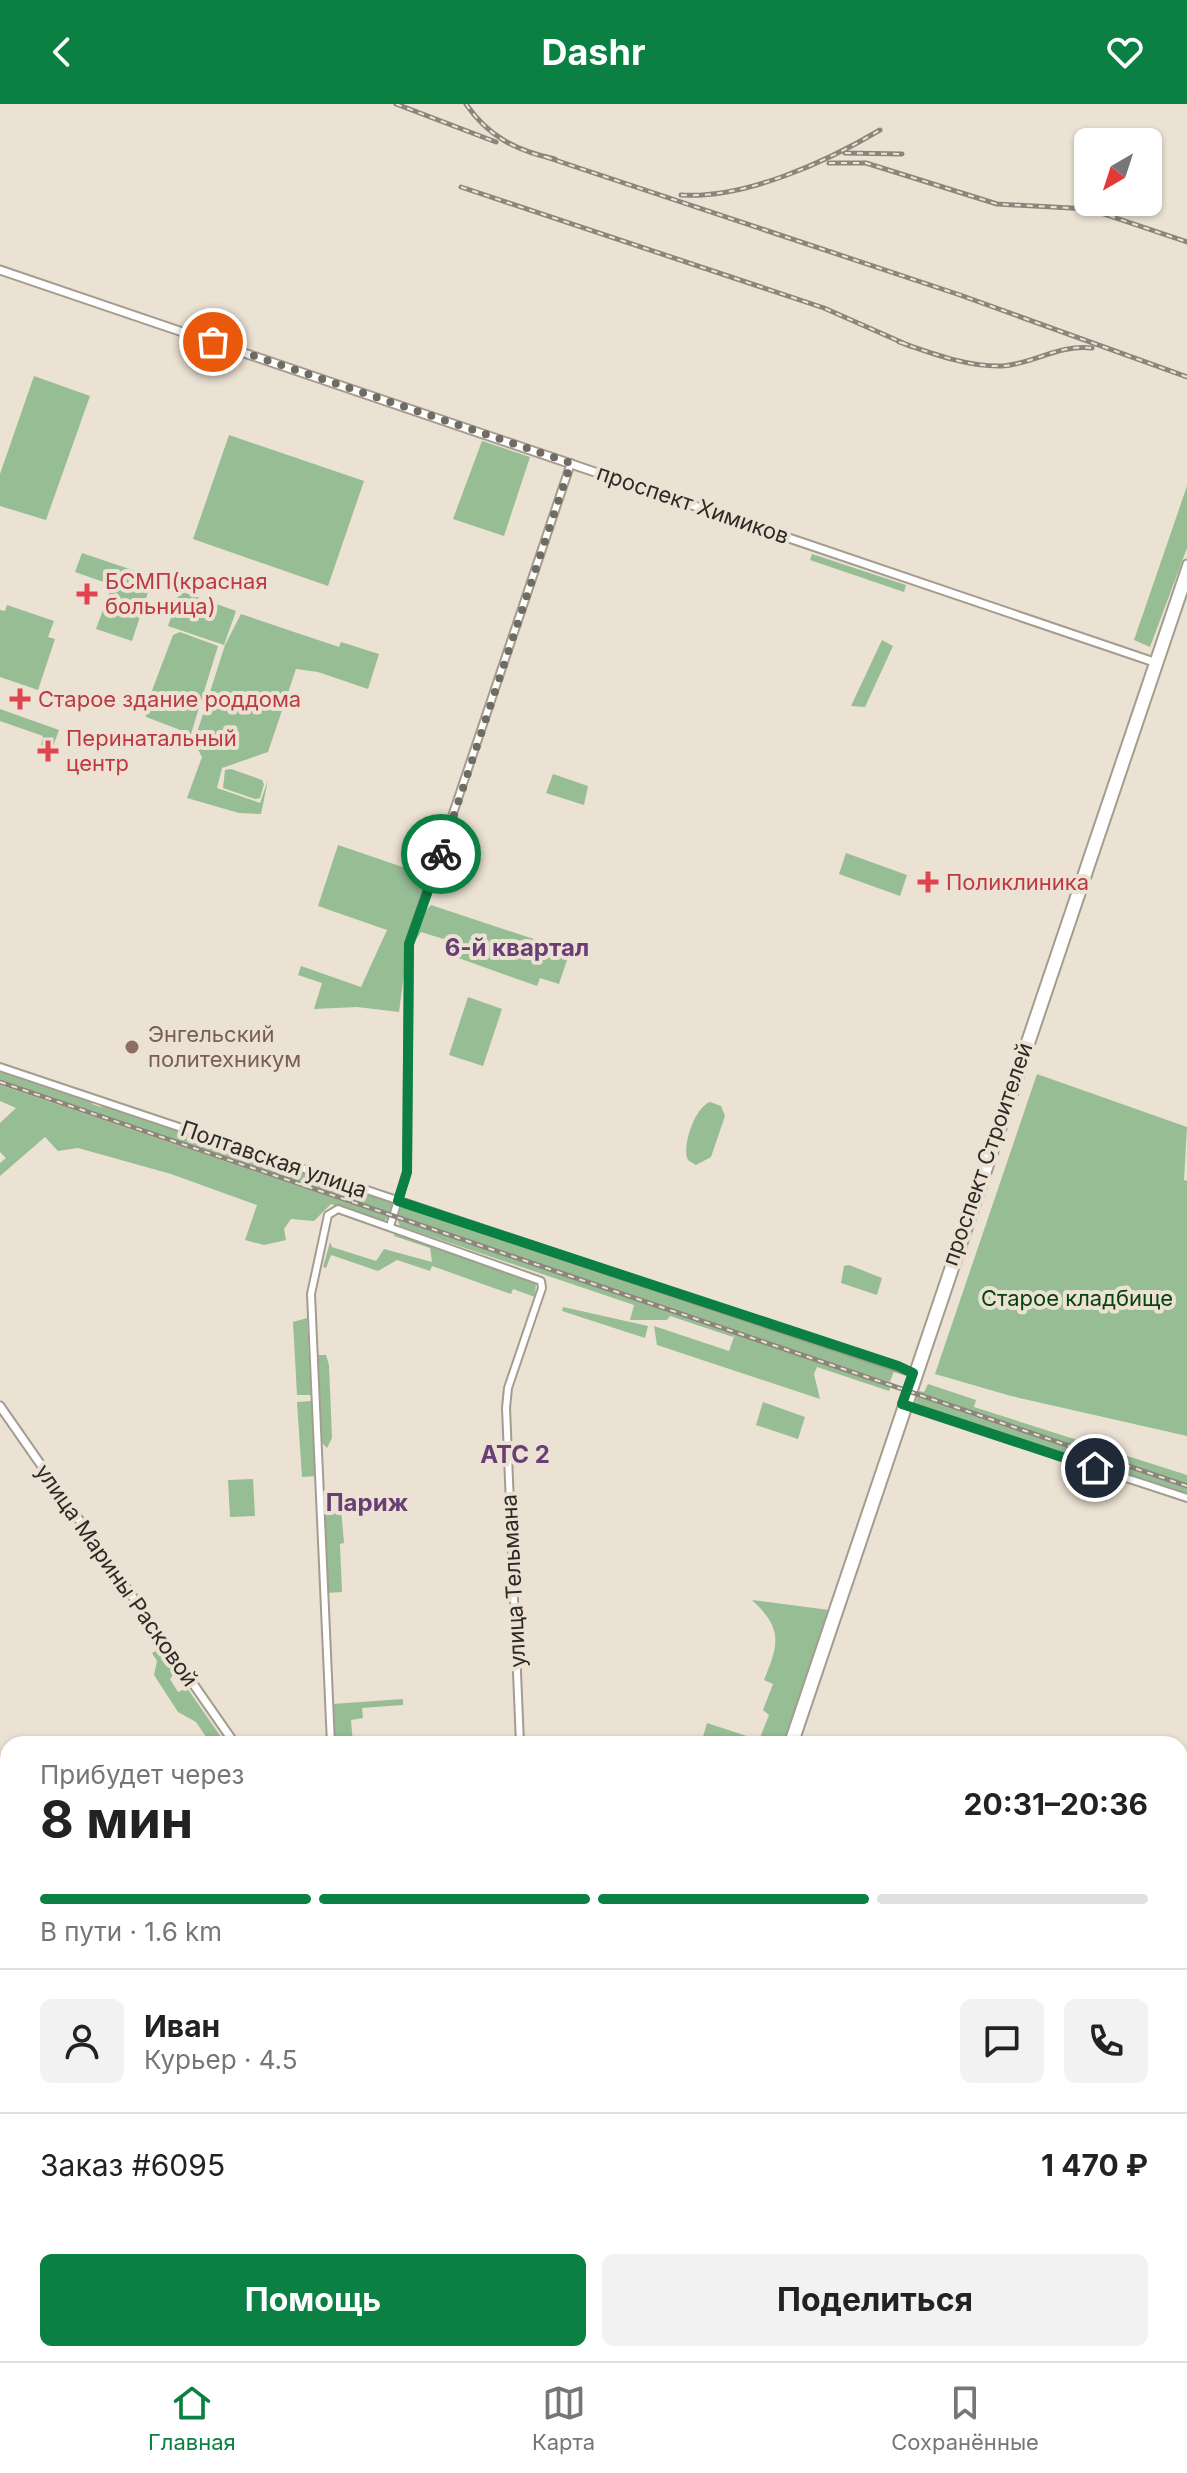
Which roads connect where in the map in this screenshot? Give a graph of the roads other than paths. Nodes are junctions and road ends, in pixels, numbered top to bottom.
1 (0, 270) edge
2 (571, 463) junction
3 (1187, 564) edge
4 (1187, 580) edge
5 (1156, 662) junction
6 (0, 1067) edge
7 (1008, 1100) junction
8 (398, 1201) junction
9 (390, 1226) junction
10 (541, 1281) joint
11 (913, 1373) junction
12 (905, 1405) junction
13 (0, 1406) edge
14 (1187, 1498) edge
15 (229, 1736) edge
16 (331, 1736) edge
17 (520, 1736) edge
18 (794, 1736) edge

1 - 2 main road, проспект Химиков
2 - 5 main road, проспект Химиков
2 - 8 street
3 - 5 main road, проспект Строителей
4 - 5 main road, проспект Строителей
5 - 7 main road, проспект Строителей
6 - 8 street, Полтавская улица
7 - 11 main road, проспект Строителей
7 - 12 main road, проспект Строителей
8 - 9 street
8 - 11 street, Полтавская улица
9 - 10 street, Полтавская улица
9 - 16 street, Полтавская улица
10 - 17 street, улица Тельмана
11 - 12 main road, проспект Строителей
12 - 14 street
12 - 18 main road, проспект Строителей
13 - 15 main road, улица Марины Расковой

